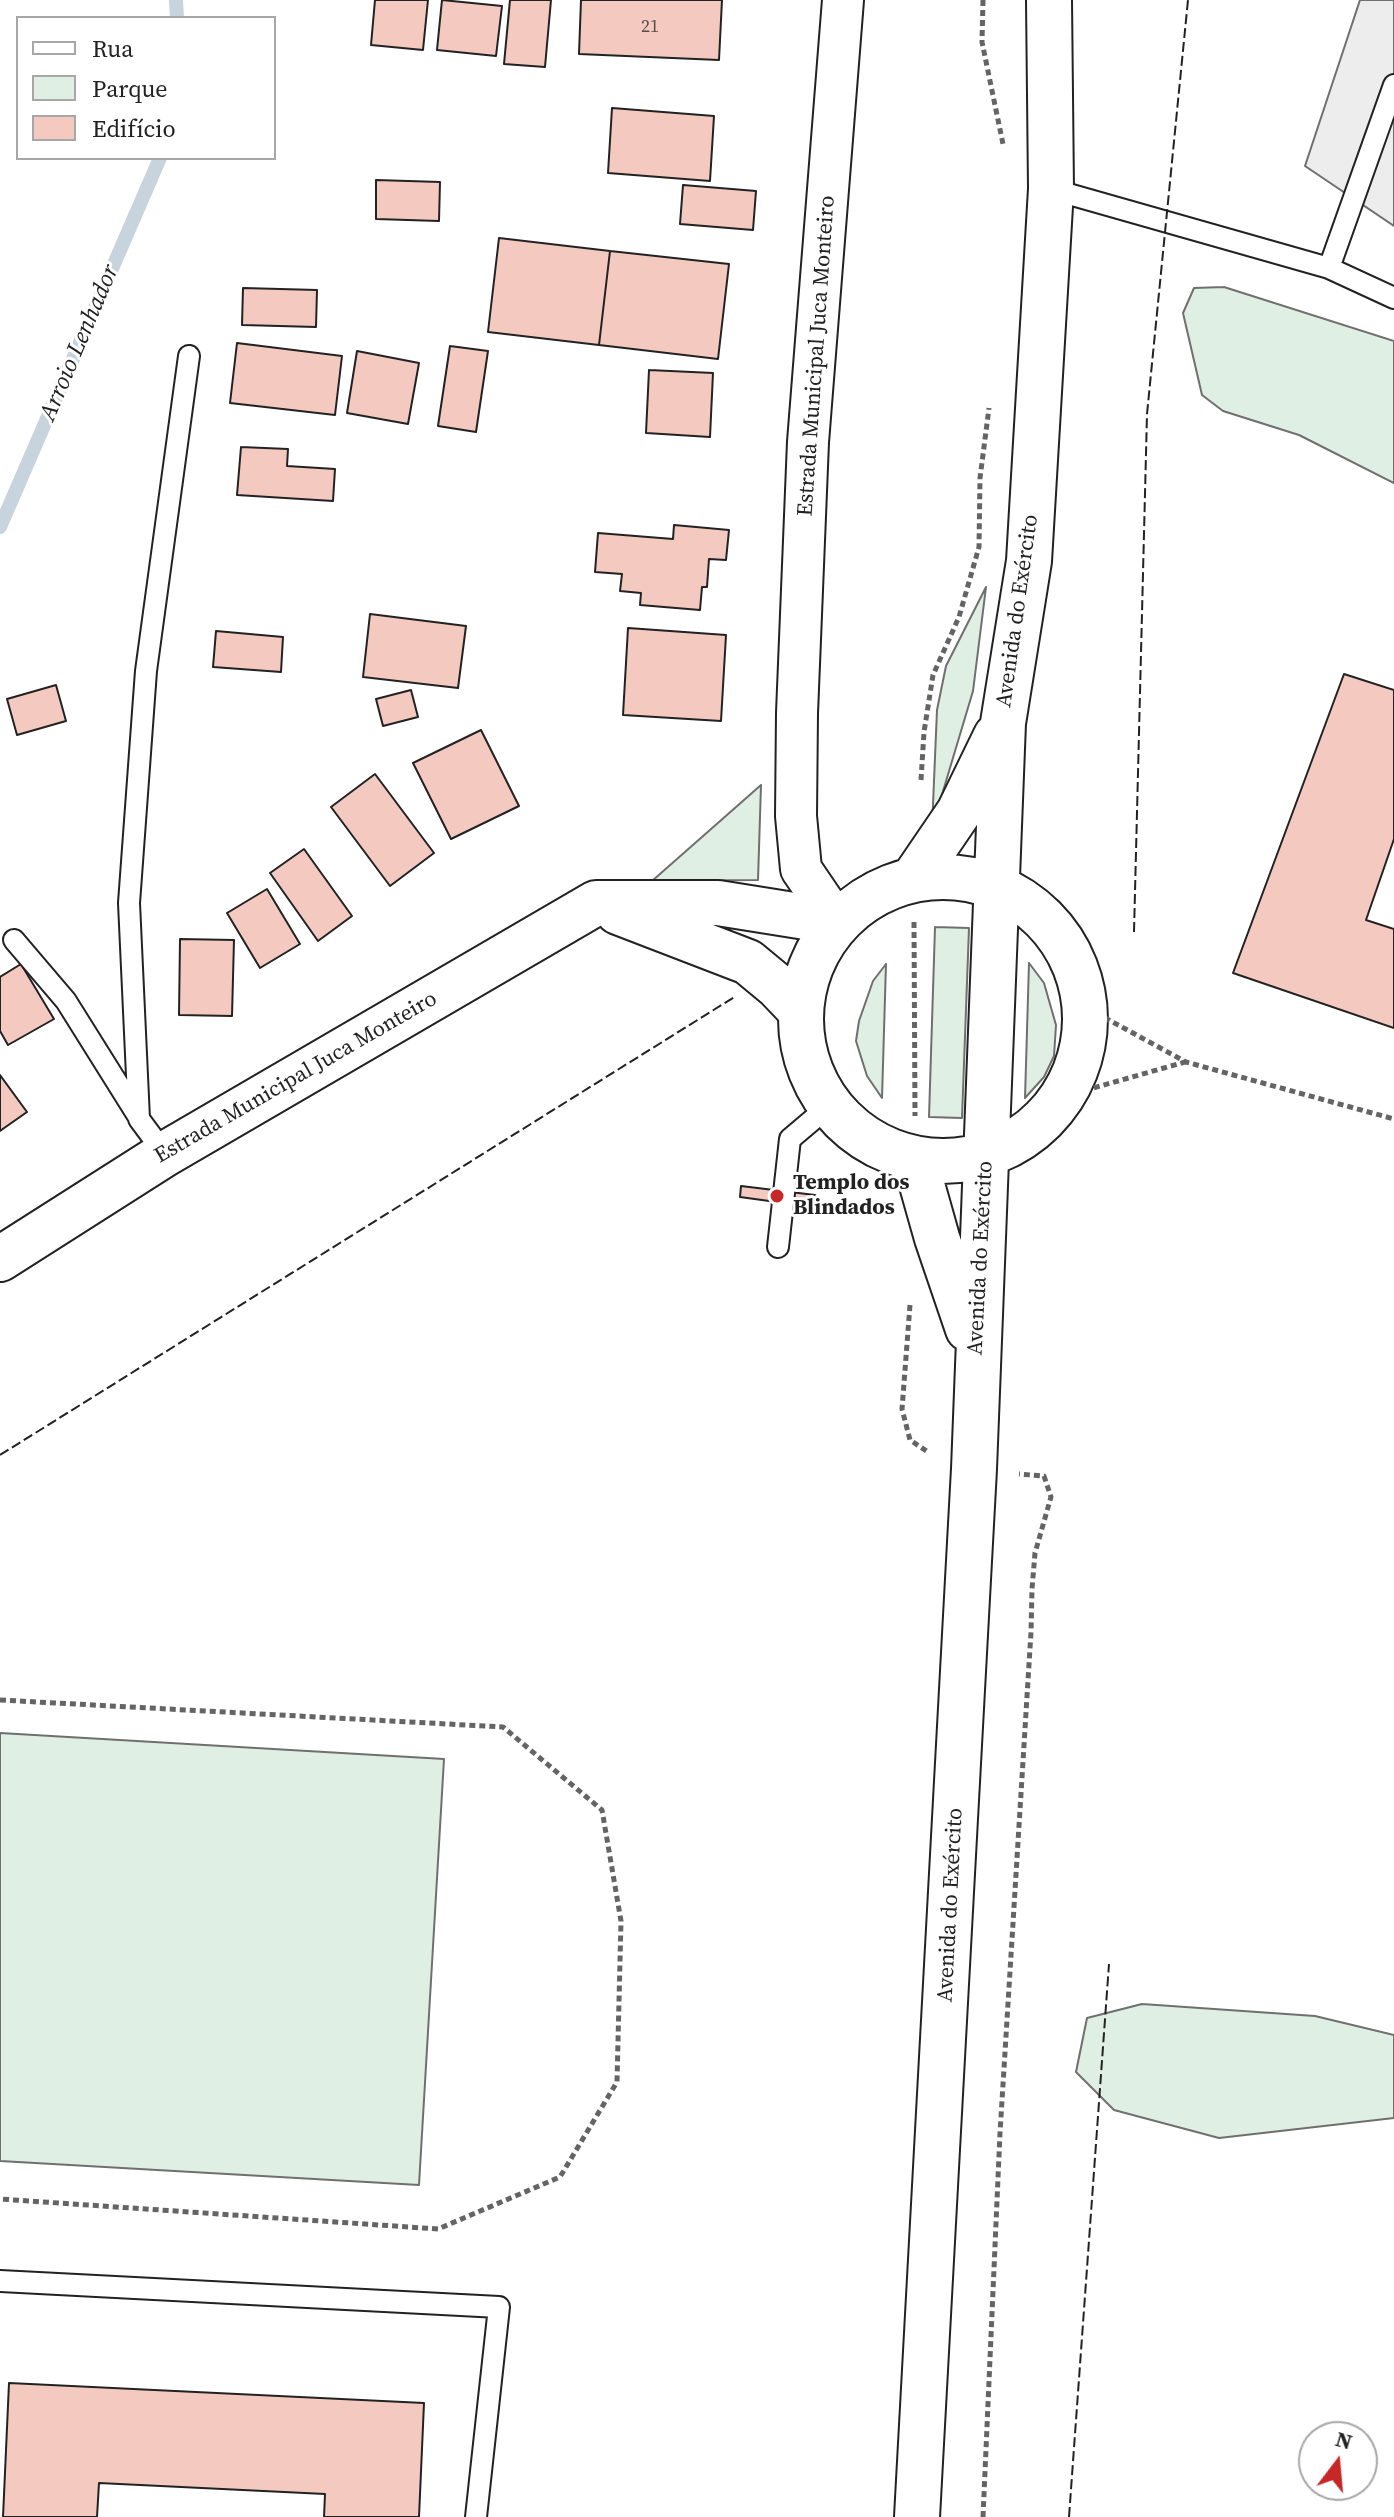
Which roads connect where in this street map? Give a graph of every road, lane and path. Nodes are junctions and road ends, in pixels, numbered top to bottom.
1 (843, 0) edge
2 (1049, 0) edge
3 (1394, 85) edge
4 (1051, 189) junction
5 (1329, 268) junction
6 (1394, 298) edge
7 (189, 356) dead end
8 (1003, 723) junction
9 (914, 878) junction
10 (997, 892) junction
11 (596, 903) junction
12 (837, 922) junction
13 (14, 940) dead end
14 (1087, 1008) junction
15 (799, 1009) junction
16 (1186, 1062) junction
17 (1065, 1096) junction
18 (829, 1106) junction
19 (139, 1119) junction
20 (1394, 1119) edge
21 (165, 1154) junction
22 (986, 1156) junction
23 (915, 1160) junction
24 (778, 1247) dead end
25 (0, 1259) edge
26 (977, 1353) junction
27 (0, 1700) edge
28 (0, 2199) edge
29 (0, 2281) edge
30 (476, 2517) edge
31 (917, 2517) edge

1 - 12 street, Estrada Municipal Juca Monteiro
2 - 4 street, Avenida do Exército
3 - 5 lane
4 - 5 lane
4 - 8 street, Avenida do Exército
5 - 6 lane
7 - 19 lane
8 - 9 street
8 - 10 street, Avenida do Exército
9 - 10 street
9 - 12 street
10 - 14 street
10 - 22 street, Avenida do Exército
11 - 12 street
11 - 15 street
11 - 21 street, Estrada Municipal Juca Monteiro
12 - 15 street
13 - 19 lane
14 - 16 path
14 - 17 street
15 - 18 street
16 - 17 path
16 - 20 path
17 - 22 street
18 - 23 street
18 - 24 lane
19 - 21 lane
21 - 25 street, Estrada Municipal Juca Monteiro
22 - 23 street
22 - 26 street, Avenida do Exército
23 - 26 street
26 - 31 street, Avenida do Exército
27 - 28 path
29 - 30 lane

